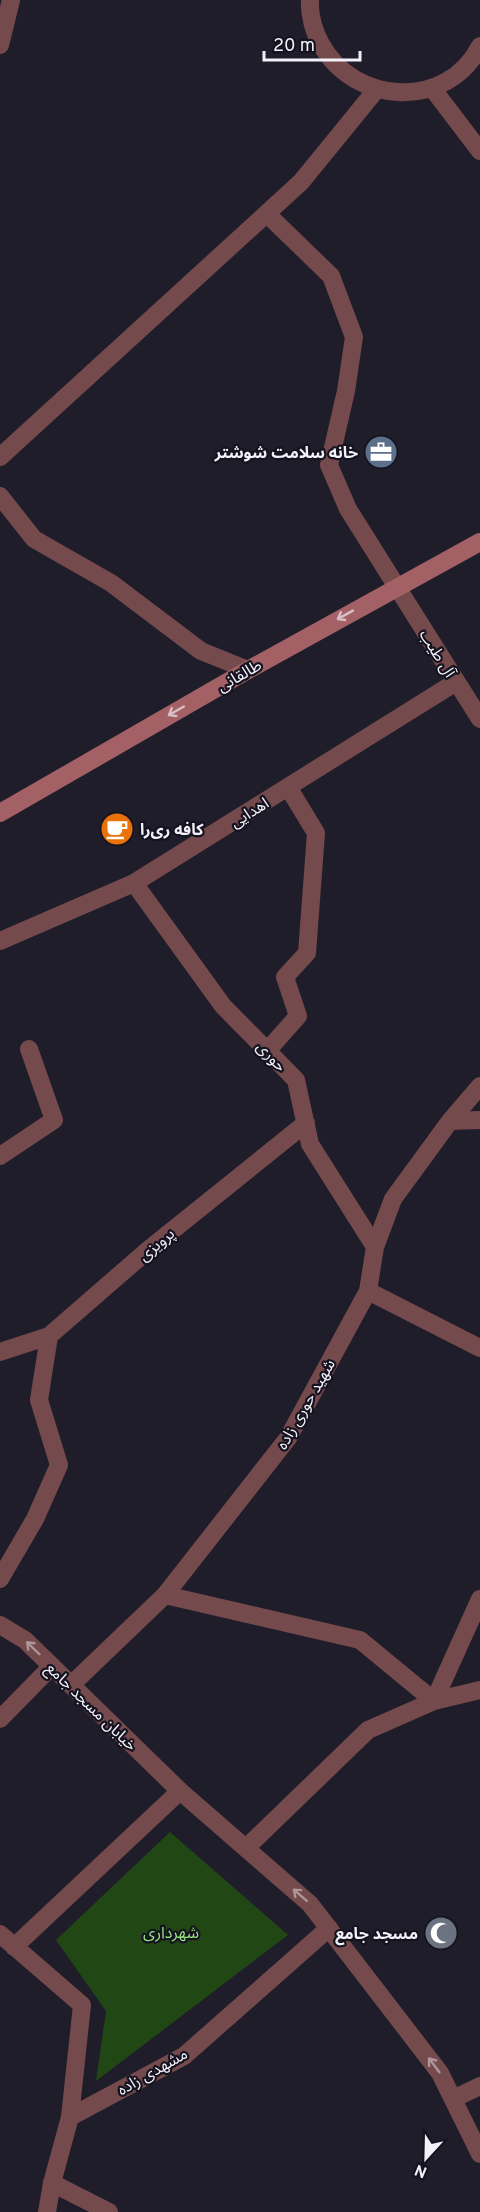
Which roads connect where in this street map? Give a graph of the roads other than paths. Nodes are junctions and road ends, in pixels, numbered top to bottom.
1 (11, 0) edge
2 (306, 1) edge
3 (0, 45) edge
4 (480, 46) edge
5 (432, 88) junction
6 (376, 90) junction
7 (480, 151) edge
8 (267, 214) junction
9 (0, 457) edge
10 (0, 496) edge
11 (480, 542) edge
12 (396, 586) junction
13 (248, 670) junction
14 (456, 682) junction
15 (480, 719) edge
16 (288, 787) junction
17 (0, 813) edge
18 (134, 883) junction
19 (0, 941) edge
20 (30, 1049) dead end
21 (267, 1051) junction
22 (480, 1086) edge
23 (480, 1120) edge
24 (450, 1121) junction
25 (306, 1123) junction
26 (0, 1156) edge
27 (375, 1247) junction
28 (368, 1291) junction
29 (49, 1336) junction
30 (480, 1348) edge
31 (0, 1352) edge
32 (0, 1579) edge
33 (165, 1595) junction
34 (480, 1599) edge
35 (0, 1624) edge
36 (52, 1666) junction
37 (71, 1685) junction
38 (480, 1690) edge
39 (434, 1701) junction
40 (0, 1719) edge
41 (180, 1791) junction
42 (246, 1848) junction
43 (329, 1928) junction
44 (0, 1934) edge
45 (14, 1947) junction
46 (480, 2086) edge
47 (453, 2099) junction
48 (70, 2117) junction
49 (480, 2154) edge
50 (52, 2183) junction
51 (47, 2212) edge
52 (109, 2212) edge

1 - 3 street
2 - 6 street
4 - 5 street
5 - 6 street
5 - 7 street
6 - 8 street
8 - 9 street
8 - 12 street, آل طیب
10 - 13 street
11 - 12 main road, طالقانی
12 -> 13 main road, طالقانی
12 - 14 street, آل طیب
13 -> 17 main road, طالقانی
14 - 15 street, آل طیب
14 - 16 street, اهدایی
16 - 18 street, اهدایی
16 - 21 street
18 - 19 street, اهدایی
18 - 21 street, حوری
20 - 26 street
21 - 25 street, حوری
22 - 24 street, شهید حوری زاده
23 - 24 street
24 - 27 street, شهید حوری زاده
25 - 27 street, حوری
25 - 29 street, پرویزی
27 - 28 street, شهید حوری زاده
28 - 30 street
28 - 33 street, شهید حوری زاده
29 - 31 street, پرویزی
29 - 32 street
33 - 37 street, شهید حوری زاده
33 - 39 street
34 - 39 street
36 -> 35 street, خیابان مسجد جامع
36 - 37 street, خیابان مسجد جامع
36 - 40 street
37 - 41 street, خیابان مسجد جامع
38 - 39 street
39 - 42 street
41 - 42 street
41 - 45 street
43 -> 42 street
47 -> 43 street
43 - 48 street, مشهدی زاده
44 - 45 street
45 - 48 street
46 - 47 street
47 - 49 street
48 - 50 street
50 - 51 street
50 - 52 street

